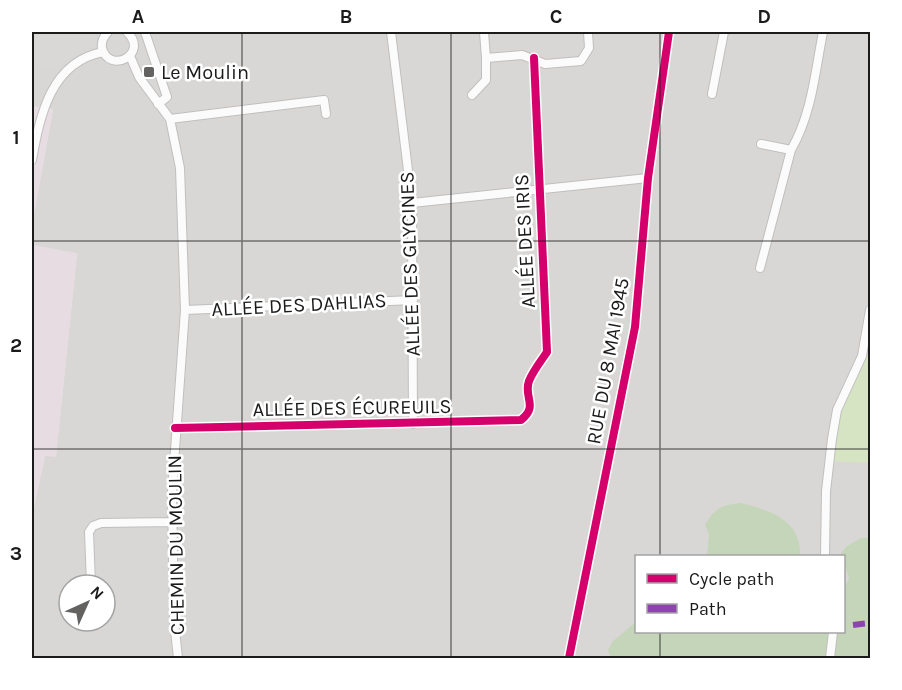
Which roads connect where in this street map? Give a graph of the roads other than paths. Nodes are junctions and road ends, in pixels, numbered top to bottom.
1 (108, 32) edge
2 (127, 32) edge
3 (145, 32) edge
4 (391, 32) edge
5 (484, 32) edge
6 (588, 32) edge
7 (669, 32) edge
8 (724, 32) edge
9 (823, 32) edge
10 (103, 52) junction
11 (130, 56) junction
12 (486, 58) junction
13 (534, 58) junction
14 (712, 94) dead end
15 (472, 95) dead end
16 (158, 104) junction
17 (326, 114) dead end
18 (170, 119) junction
19 (761, 144) dead end
20 (791, 150) junction
21 (32, 160) edge
22 (648, 178) junction
23 (539, 188) junction
24 (412, 203) junction
25 (760, 268) dead end
26 (413, 300) junction
27 (185, 310) junction
28 (870, 310) edge
29 (527, 415) joint
30 (413, 424) junction
31 (175, 428) junction
32 (172, 522) junction
33 (825, 555) edge
34 (91, 573) edge
35 (833, 633) edge
36 (178, 658) edge
37 (568, 658) edge
38 (830, 658) edge

1 - 10 street
2 - 11 street
3 - 16 street
4 - 24 street, ALLÉE DES GLYCINES
5 - 12 street
6 - 13 street
7 - 22 street, RUE DU 8 MAI 1945
8 - 14 street
9 - 20 street
10 - 11 street
10 - 21 street
11 - 16 street
12 - 13 street
12 - 15 street
13 - 23 street, ALLÉE DES IRIS
16 - 18 street
17 - 18 street
18 - 27 street, CHEMIN DU MOULIN
19 - 20 street
20 - 25 street
22 - 23 street
22 - 37 street, RUE DU 8 MAI 1945
23 - 24 street
23 - 29 street, ALLÉE DES IRIS
24 - 26 street, ALLÉE DES GLYCINES
26 - 27 street, ALLÉE DES DAHLIAS
26 - 30 street, ALLÉE DES GLYCINES
27 - 31 street, CHEMIN DU MOULIN
28 - 33 street
29 - 30 street, ALLÉE DES ÉCUREUILS
30 - 31 street, ALLÉE DES ÉCUREUILS
31 - 32 street, CHEMIN DU MOULIN
32 - 34 street
32 - 36 street, CHEMIN DU MOULIN
35 - 38 street

